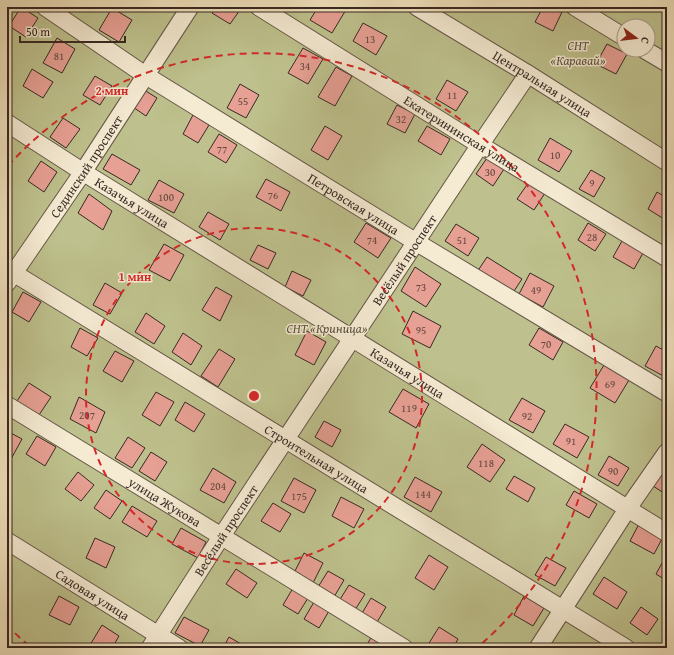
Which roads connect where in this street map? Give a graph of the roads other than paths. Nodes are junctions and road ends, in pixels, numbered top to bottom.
1 (45, 7) edge
2 (190, 7) edge
3 (259, 7) edge
4 (417, 7) edge
5 (575, 7) edge
6 (616, 32) edge
7 (656, 56) edge
8 (667, 63) edge
9 (528, 74) junction
10 (145, 75) junction
11 (7, 123) edge
12 (480, 144) junction
13 (667, 162) edge
14 (83, 172) junction
15 (416, 242) junction
16 (667, 258) edge
17 (9, 275) edge
18 (352, 339) junction
19 (667, 393) edge
20 (7, 405) edge
21 (286, 440) junction
22 (667, 452) edge
23 (628, 508) junction
24 (667, 533) edge
25 (221, 536) junction
26 (7, 542) edge
27 (564, 609) junction
28 (155, 642) edge
29 (179, 648) edge
30 (404, 648) edge
31 (538, 648) edge
32 (626, 648) edge

1 - 10 street, Петровская улица
2 - 10 street, Сединский проспект
3 - 12 street, Екатерининская улица
4 - 9 street, Центральная улица
5 - 6 street
7 - 8 street
9 - 12 street, Весёлый проспект
9 - 13 street, Центральная улица
10 - 14 street, Сединский проспект
10 - 15 street, Петровская улица
11 - 14 street, Казачья улица
12 - 15 street, Весёлый проспект
12 - 16 street, Екатерининская улица
14 - 17 street, Сединский проспект
14 - 18 street, Казачья улица
15 - 18 street, Весёлый проспект
15 - 19 street, Петровская улица
17 - 21 street, Строительная улица
18 - 21 street, Весёлый проспект
18 - 23 street, Казачья улица
20 - 25 street, улица Жукова
21 - 25 street, Весёлый проспект
21 - 27 street, Строительная улица
22 - 23 street
23 - 24 street, Казачья улица
23 - 27 street
25 - 28 street, Весёлый проспект
25 - 30 street, улица Жукова
26 - 28 street, Садовая улица
27 - 31 street
27 - 32 street, Строительная улица
28 - 29 street, Садовая улица

